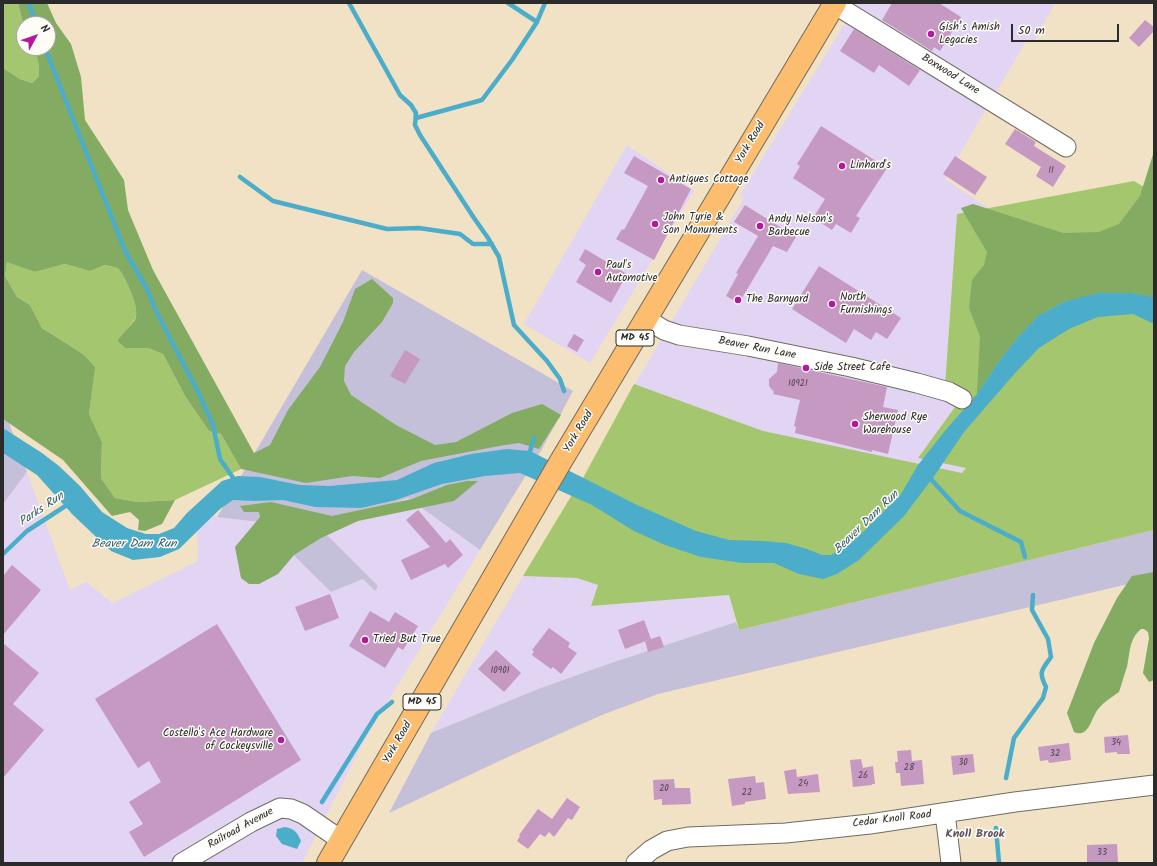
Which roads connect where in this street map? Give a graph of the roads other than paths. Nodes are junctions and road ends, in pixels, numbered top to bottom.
1 (834, 3) edge
2 (1066, 147) dead end
3 (646, 319) junction
4 (962, 399) dead end
5 (1154, 785) edge
6 (945, 813) junction
7 (341, 840) junction
8 (182, 863) edge
9 (328, 863) edge
10 (636, 863) edge
11 (951, 863) edge

1 - 2 street, Boxwood Lane
1 - 3 main road, York Road / MD 45
3 - 4 street, Beaver Run Lane
3 - 7 main road, York Road / MD 45
5 - 6 street, Cedar Knoll Road
6 - 10 street, Cedar Knoll Road
6 - 11 street
7 - 8 street, Railroad Avenue
7 - 9 main road, York Road / MD 45

